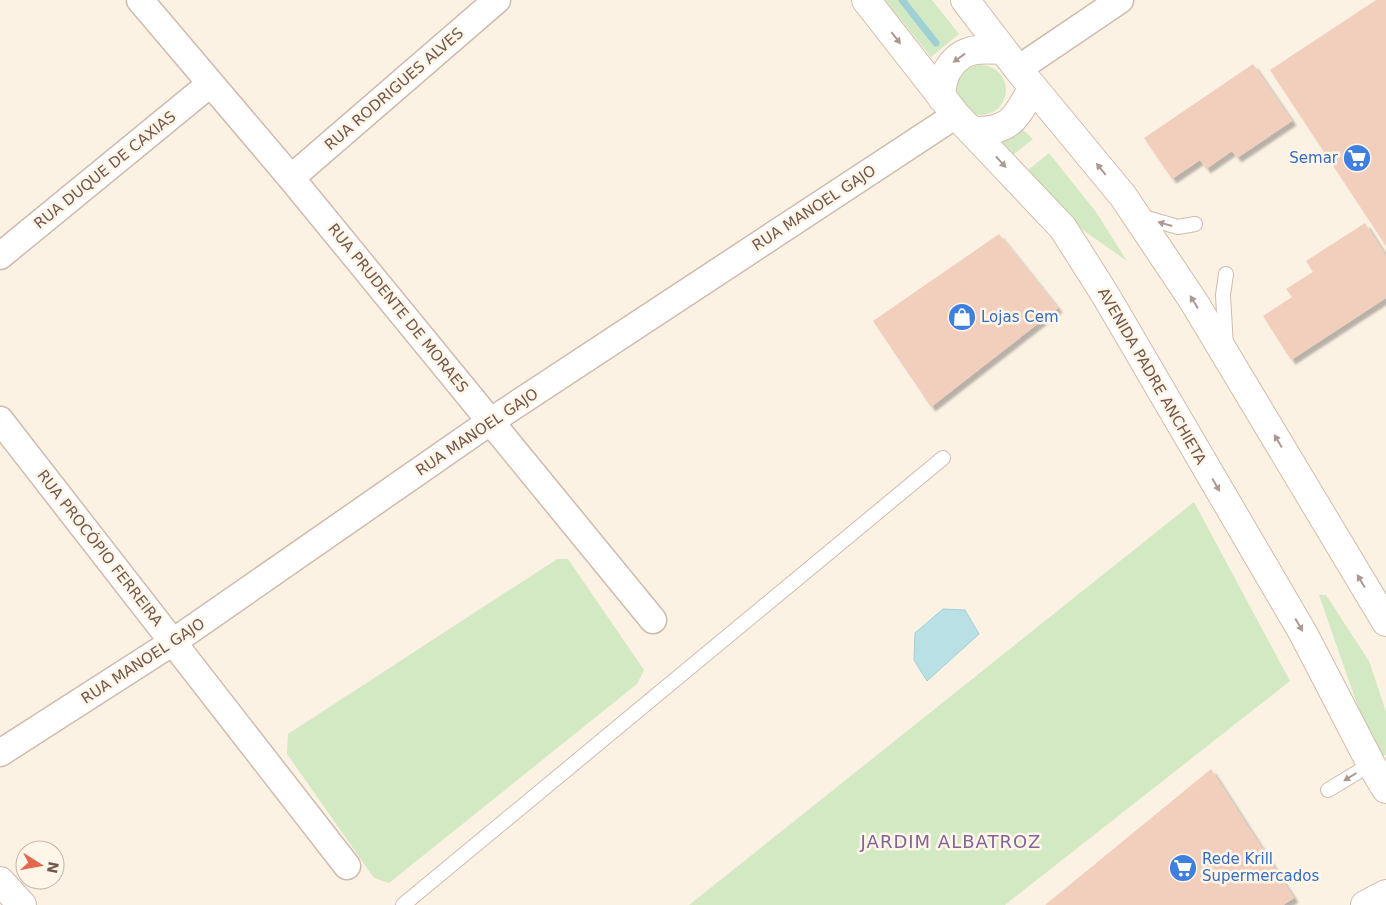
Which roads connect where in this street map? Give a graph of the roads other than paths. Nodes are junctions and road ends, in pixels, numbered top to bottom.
1 (140, 0) edge
2 (497, 0) edge
3 (866, 0) edge
4 (964, 0) edge
5 (1120, 0) edge
6 (1018, 68) junction
7 (210, 84) junction
8 (957, 114) junction
9 (292, 178) junction
10 (1136, 215) junction
11 (1195, 224) dead end
12 (0, 256) edge
13 (1226, 274) dead end
14 (1226, 356) junction
15 (0, 420) edge
16 (491, 421) junction
17 (943, 458) dead end
18 (653, 620) dead end
19 (1386, 622) edge
20 (173, 642) junction
21 (0, 753) edge
22 (1371, 764) junction
23 (1386, 789) edge
24 (1328, 790) dead end
25 (347, 866) dead end
26 (0, 881) edge
27 (1386, 894) edge
28 (22, 905) edge
29 (403, 905) edge
30 (1365, 905) edge

1 - 7 street, RUA PRUDENTE DE MORAES
2 - 9 street, RUA RODRIGUES ALVES
3 -> 8 main road, AVENIDA PADRE ANCHIETA
4 - 6 main road
5 - 6 street
6 - 8 main road
6 -> 8 main road
10 -> 6 main road
7 - 9 street, RUA PRUDENTE DE MORAES
7 - 12 street, RUA DUQUE DE CAXIAS
8 - 16 street, RUA MANOEL GAJO
8 -> 22 main road, AVENIDA PADRE ANCHIETA
9 - 16 street, RUA PRUDENTE DE MORAES
11 -> 10 lane
14 -> 10 main road
13 - 14 lane
19 -> 14 main road
15 - 20 street, RUA PROCÓPIO FERREIRA
16 - 18 street, RUA PRUDENTE DE MORAES
16 - 20 street, RUA MANOEL GAJO
17 - 29 lane
20 - 21 street, RUA MANOEL GAJO
20 - 25 street, RUA PROCÓPIO FERREIRA
22 - 23 main road, AVENIDA PADRE ANCHIETA
22 -> 24 lane
26 - 28 main road
27 - 30 main road

